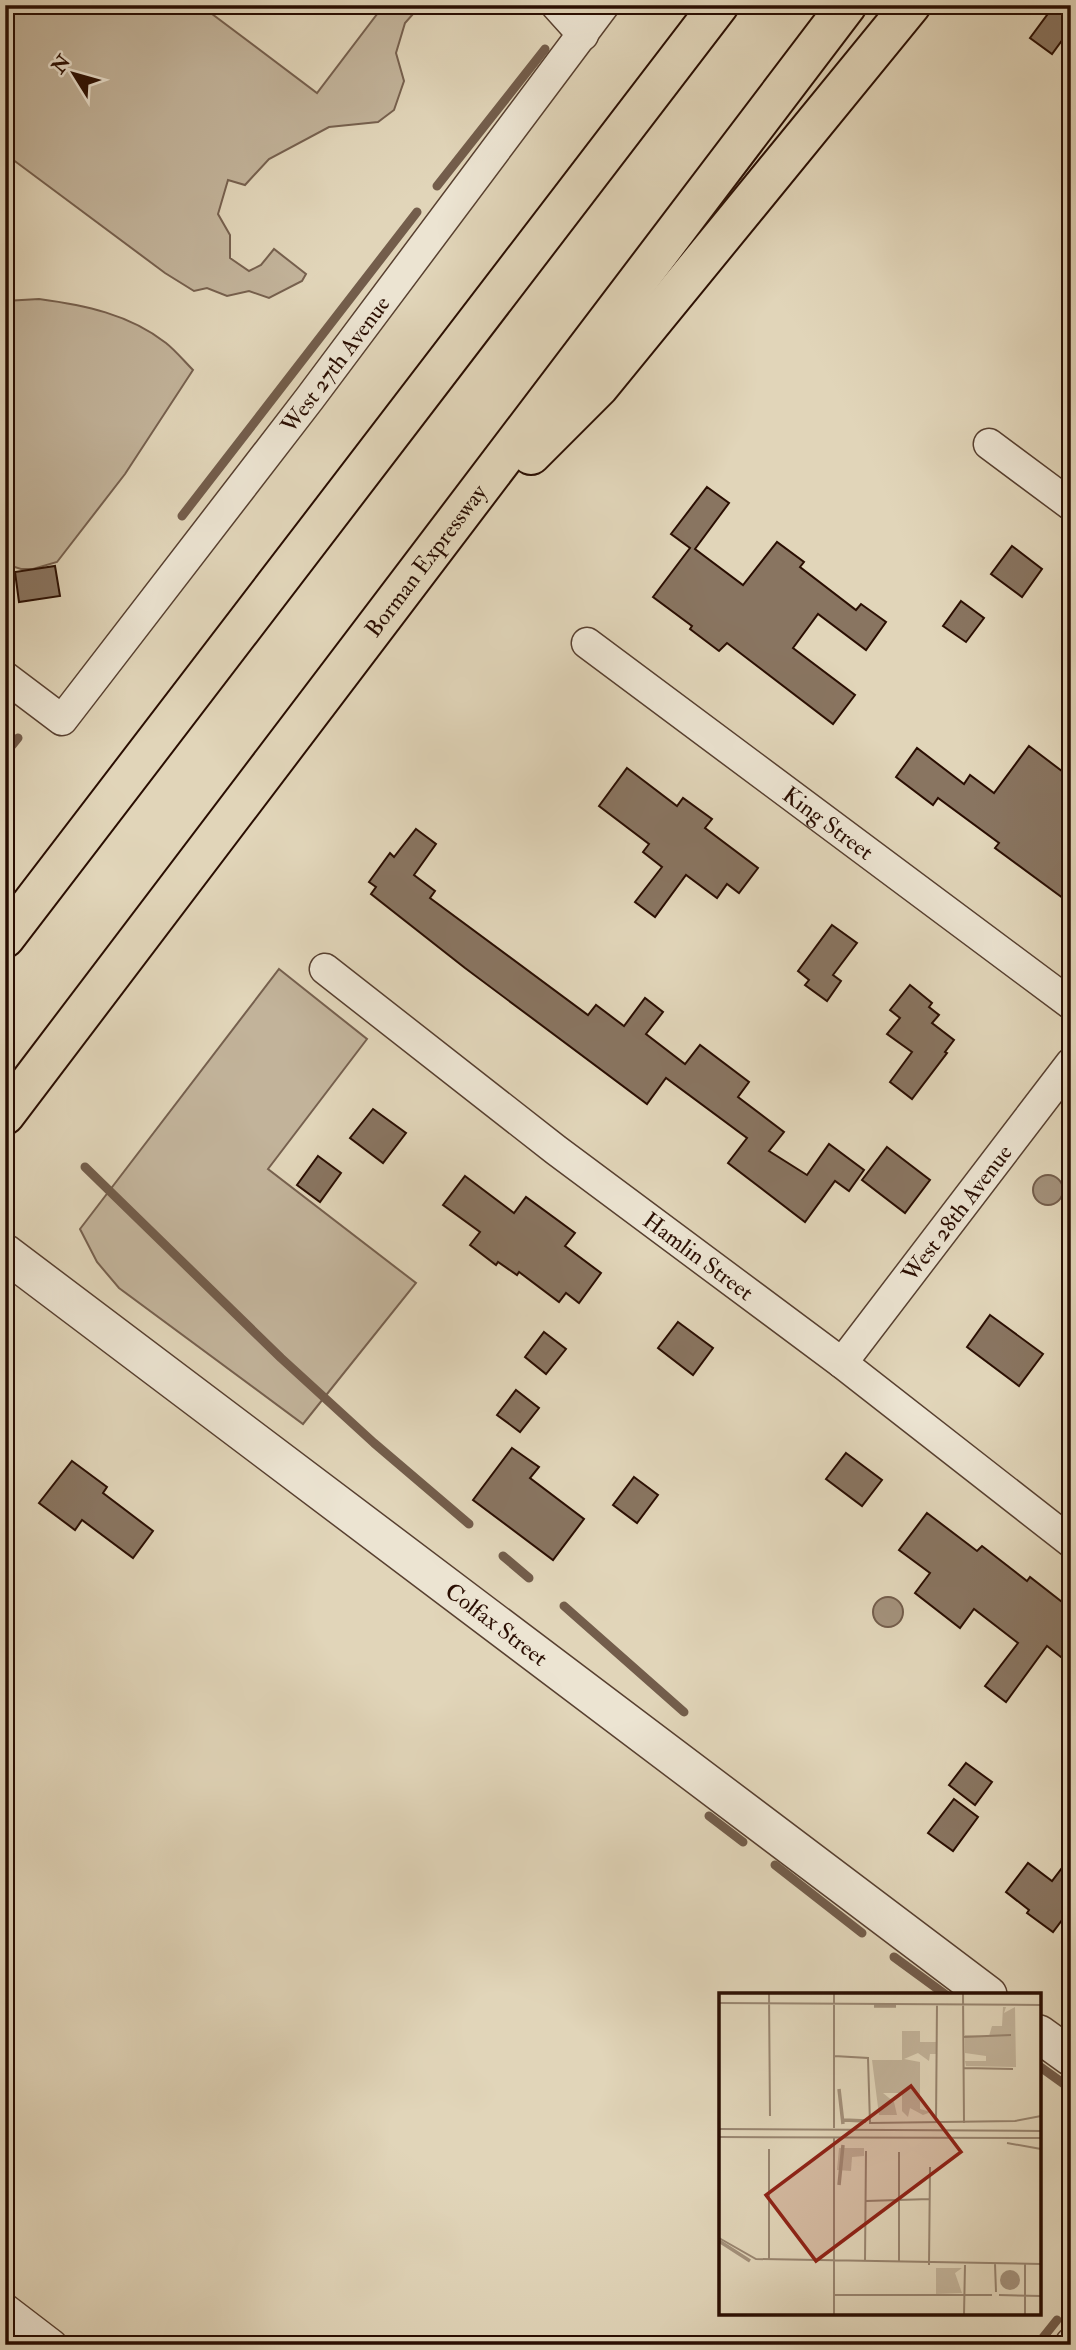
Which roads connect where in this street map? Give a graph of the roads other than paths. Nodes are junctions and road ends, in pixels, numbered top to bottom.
1 (556, 5) edge
2 (604, 5) edge
3 (719, 5) edge
4 (848, 5) edge
5 (911, 5) edge
6 (583, 35) junction
7 (989, 444) dead end
8 (1071, 505) edge
9 (423, 564) junction
10 (587, 643) dead end
11 (5, 677) edge
12 (5, 938) edge
13 (325, 969) dead end
14 (1071, 1004) edge
15 (1071, 1063) edge
16 (5, 1115) edge
17 (14, 1259) edge
18 (842, 1363) junction
19 (1071, 1542) edge
20 (985, 1993) edge
21 (1041, 2035) edge
22 (1071, 2057) edge
23 (5, 2309) edge
24 (52, 2345) edge

1 - 6 street
2 - 6 street, West 27th Avenue
3 - 12 highway
4 - 9 highway, Borman Expressway
5 - 9 highway
6 - 11 street, West 27th Avenue
7 - 8 street
9 - 16 highway, Borman Expressway
10 - 14 street, King Street
13 - 18 street, Hamlin Street
15 - 18 street, West 28th Avenue
17 - 20 street, Colfax Street
18 - 19 street, Hamlin Street
21 - 22 street
23 - 24 street

